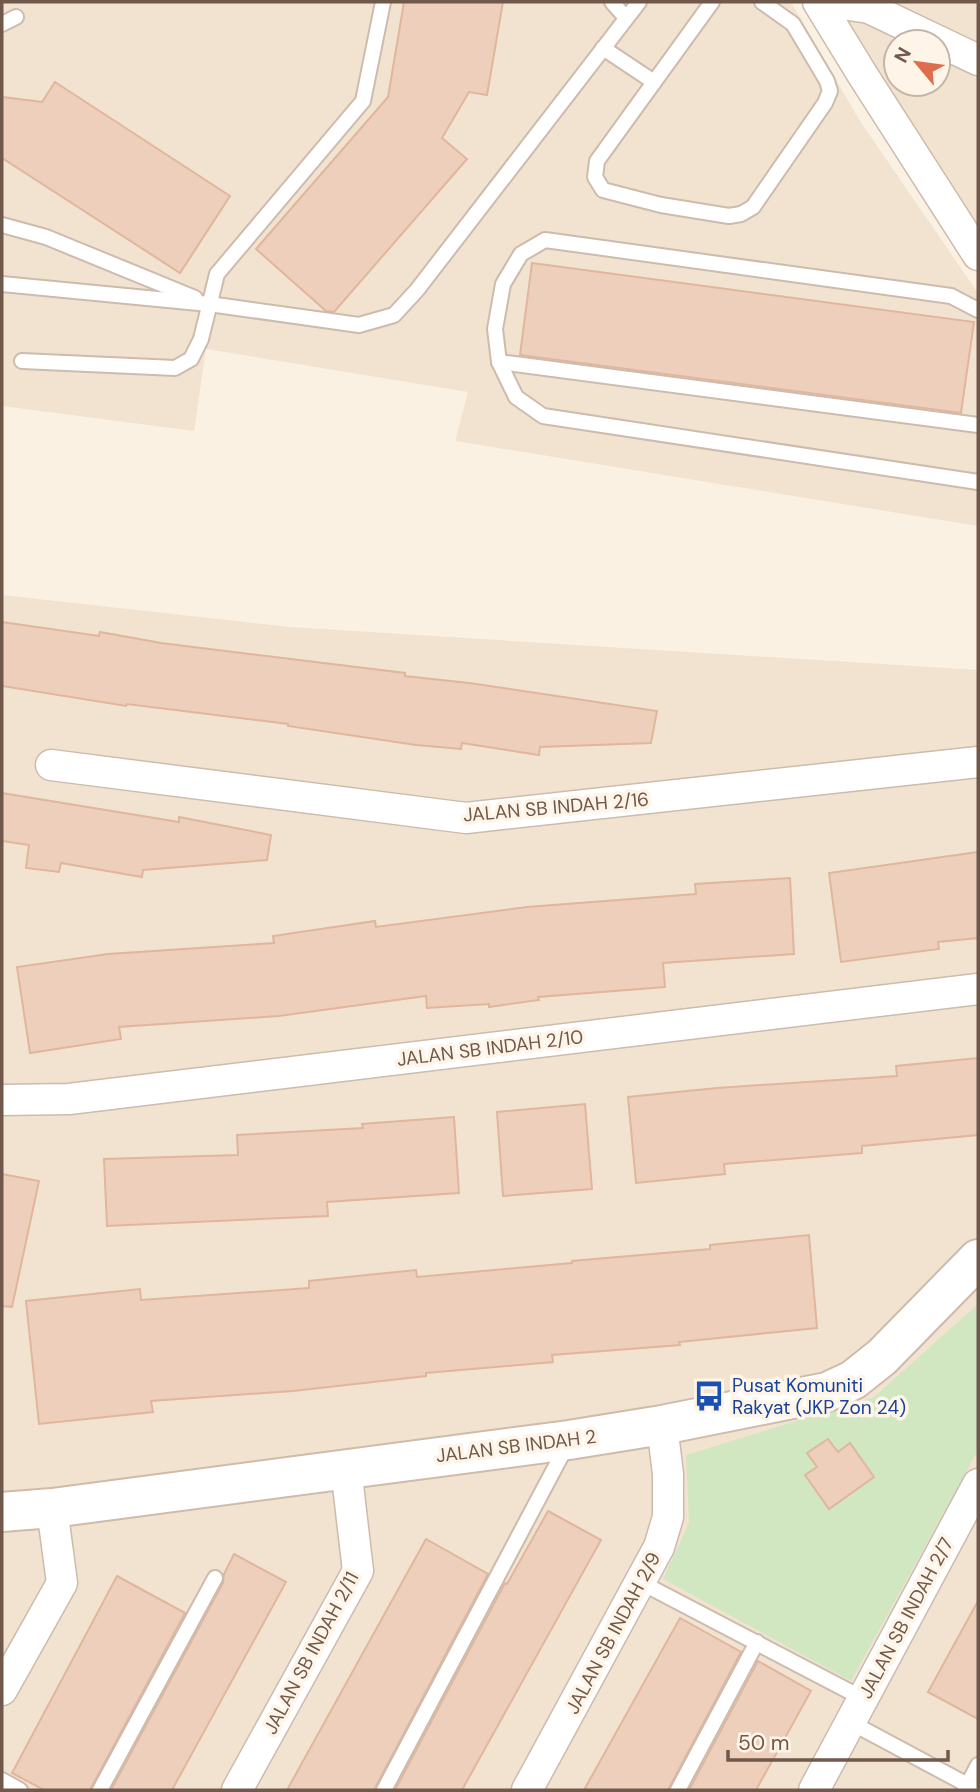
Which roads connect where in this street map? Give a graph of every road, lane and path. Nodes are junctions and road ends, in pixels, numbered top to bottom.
1 (383, 2) edge
2 (612, 2) edge
3 (639, 2) edge
4 (712, 2) edge
5 (762, 2) edge
6 (822, 6) edge
7 (902, 11) edge
8 (16, 17) dead end
9 (626, 18) junction
10 (2, 24) edge
11 (603, 48) junction
12 (978, 60) edge
13 (654, 82) junction
14 (2, 225) edge
15 (978, 255) edge
16 (2, 285) edge
17 (209, 303) junction
18 (978, 310) edge
19 (22, 361) dead end
20 (499, 362) junction
21 (978, 425) edge
22 (978, 482) edge
23 (978, 762) edge
24 (51, 765) dead end
25 (978, 989) edge
26 (2, 1100) edge
27 (978, 1259) edge
28 (662, 1426) junction
29 (569, 1440) junction
30 (346, 1468) junction
31 (978, 1484) edge
32 (52, 1508) junction
33 (2, 1512) edge
34 (215, 1578) dead end
35 (642, 1583) junction
36 (757, 1642) junction
37 (2, 1690) edge
38 (856, 1710) junction
39 (978, 1765) edge
40 (2, 1780) edge
41 (970, 1789) edge
42 (20, 1790) edge
43 (100, 1790) edge
44 (237, 1790) edge
45 (384, 1790) edge
46 (527, 1790) edge
47 (678, 1790) edge
48 (814, 1790) edge

1 - 17 lane
2 - 9 lane
3 - 9 lane
4 - 13 lane
5 - 13 lane
6 - 7 street
6 - 15 street
7 - 12 street
8 - 10 lane
9 - 11 lane
11 - 13 lane
11 - 17 lane
14 - 17 lane
16 - 17 lane
17 - 19 lane
18 - 20 lane
20 - 21 lane
20 - 22 lane
23 - 24 street, JALAN SB INDAH 2/16
25 - 26 street, JALAN SB INDAH 2/10
27 - 28 street, JALAN SB INDAH 2
28 - 29 street, JALAN SB INDAH 2
28 - 35 street, JALAN SB INDAH 2/9
29 - 30 street, JALAN SB INDAH 2
29 - 45 lane
30 - 32 street, JALAN SB INDAH 2
30 - 44 street, JALAN SB INDAH 2/11
31 - 38 street, JALAN SB INDAH 2/7
32 - 33 street, JALAN SB INDAH 2
32 - 37 street
34 - 43 lane
35 - 36 lane
35 - 46 street, JALAN SB INDAH 2/9
36 - 38 lane
36 - 47 lane
38 - 41 lane
38 - 48 street, JALAN SB INDAH 2/7
39 - 41 lane
40 - 42 lane

